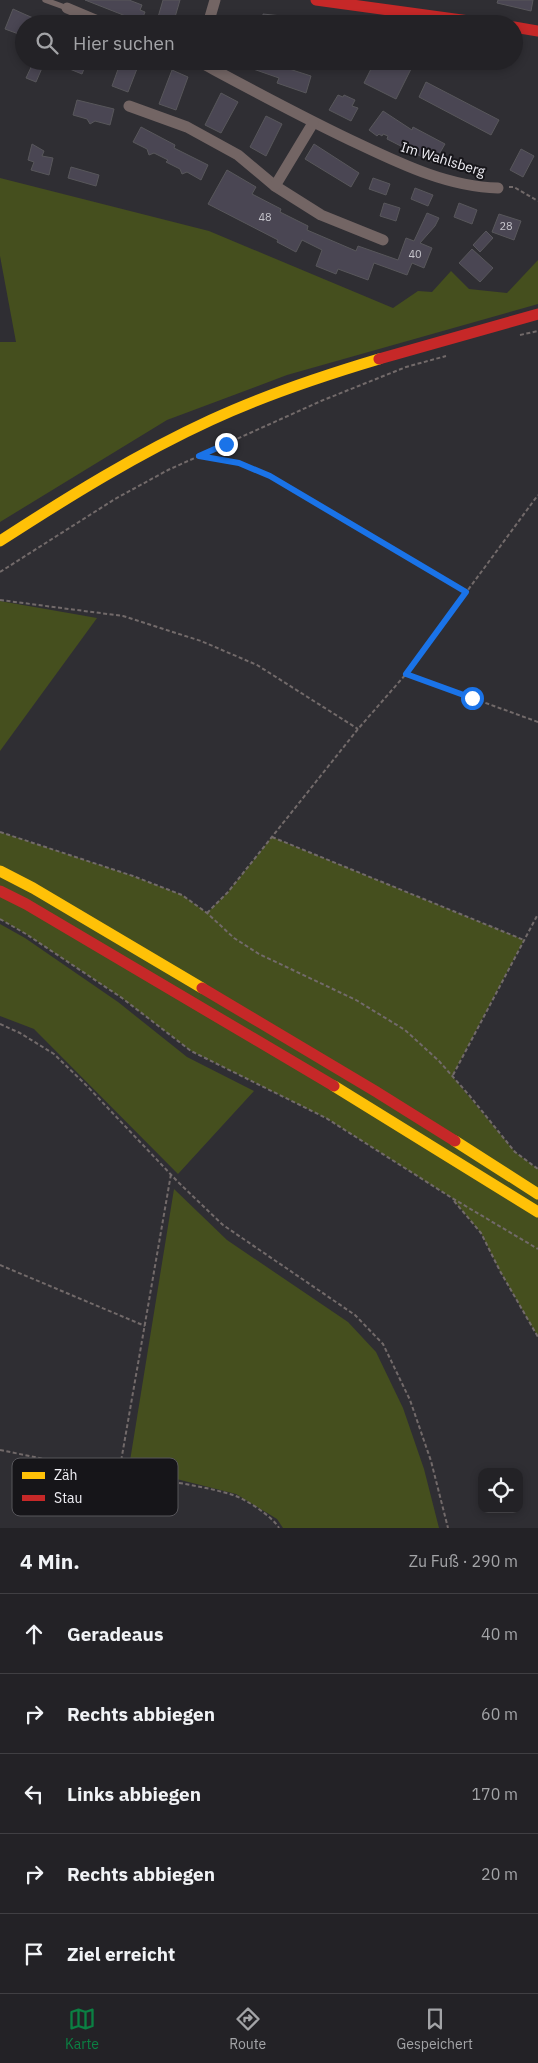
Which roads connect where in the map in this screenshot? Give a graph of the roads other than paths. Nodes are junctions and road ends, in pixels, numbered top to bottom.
1 (45, 0) edge
2 (216, 0) edge
3 (316, 0) edge
4 (67, 8) joint
5 (84, 15) edge
6 (211, 15) edge
7 (425, 15) edge
8 (523, 28) edge
9 (538, 31) edge
10 (215, 70) edge
11 (129, 106) dead end
12 (313, 122) junction
13 (275, 186) junction
14 (498, 188) road end
15 (383, 240) dead end
16 (538, 314) edge
17 (0, 541) edge
18 (0, 871) edge
19 (0, 891) edge
20 (538, 1194) edge
21 (538, 1212) edge

1 - 4 lane
2 - 6 street
3 - 7 main road
4 - 5 street
8 - 9 main road
10 - 12 street, Im Wahlsberg
11 - 13 street
12 - 13 street
12 - 14 street, Im Wahlsberg
13 - 15 street
16 - 17 main road
18 - 20 main road
19 - 21 main road

